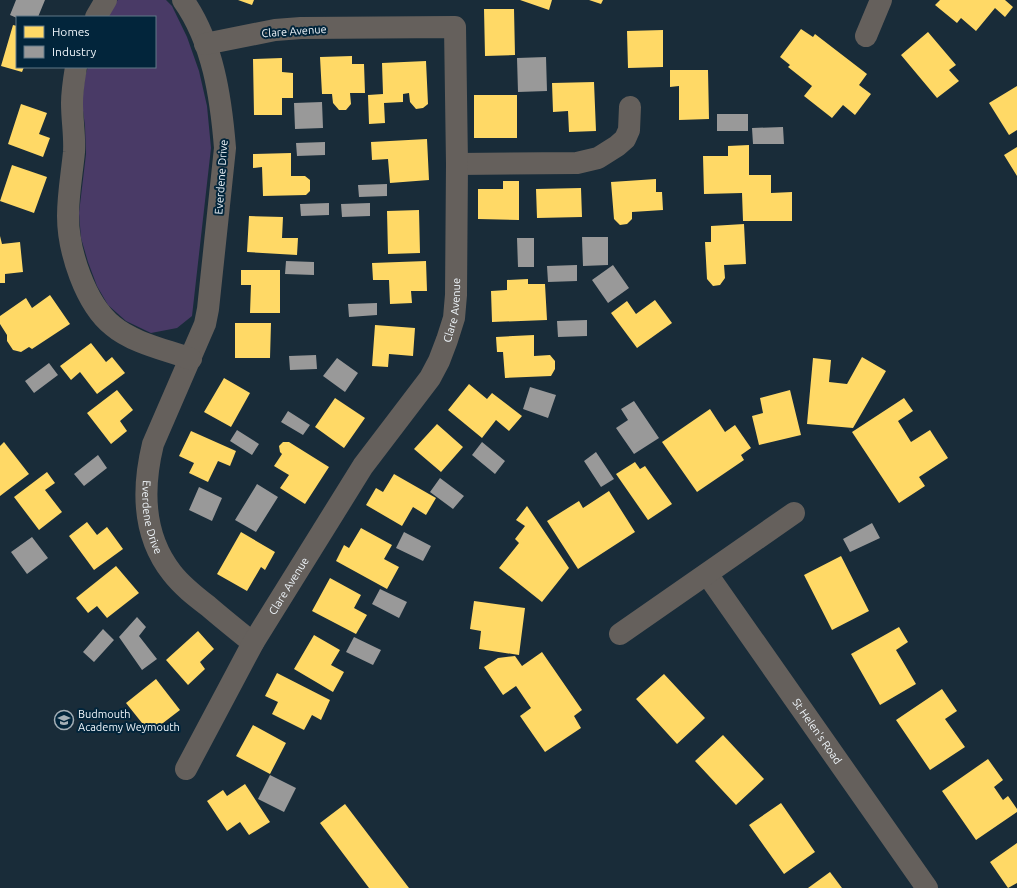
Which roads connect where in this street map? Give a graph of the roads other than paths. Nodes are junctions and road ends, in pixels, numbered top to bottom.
1 (106, 0) edge
2 (183, 0) edge
3 (881, 0) edge
4 (97, 16) edge
5 (866, 36) dead end
6 (205, 44) junction
7 (76, 68) edge
8 (630, 107) dead end
9 (457, 164) junction
10 (191, 359) junction
11 (794, 513) dead end
12 (707, 574) junction
13 (620, 634) dead end
14 (253, 643) junction
15 (186, 769) dead end
16 (926, 888) edge

1 - 4 street
2 - 6 street, Everdene Drive
3 - 5 street
6 - 9 street, Clare Avenue
6 - 10 street, Everdene Drive
7 - 10 street
8 - 9 street
9 - 14 street, Clare Avenue
10 - 14 street, Everdene Drive
11 - 12 street
12 - 13 street
12 - 16 street, St Helen's Road
14 - 15 street, Clare Avenue

